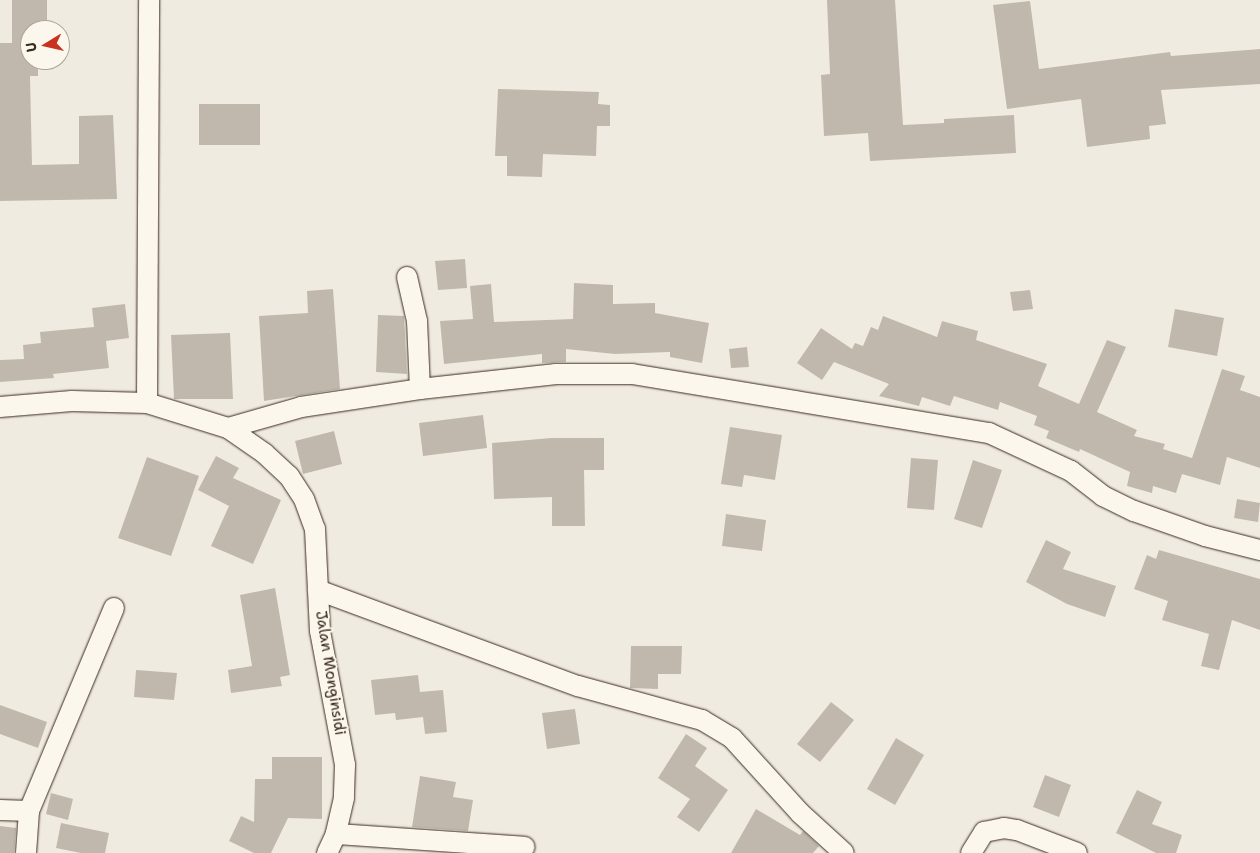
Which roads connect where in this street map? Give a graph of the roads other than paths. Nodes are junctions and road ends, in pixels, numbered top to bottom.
1 (149, 0) edge
2 (407, 277) dead end
3 (420, 389) junction
4 (148, 404) junction
5 (0, 407) edge
6 (228, 428) junction
7 (1260, 550) edge
8 (318, 590) junction
9 (114, 608) dead end
10 (0, 810) edge
11 (29, 811) junction
12 (336, 834) junction
13 (525, 847) dead end
14 (26, 853) edge
15 (327, 853) edge
16 (844, 853) edge
17 (971, 853) edge
18 (1077, 853) edge

1 - 4 street
2 - 3 street
3 - 6 street
3 - 7 street
4 - 5 street, Jalan Monginsidi
4 - 6 street, Jalan Monginsidi
6 - 8 street, Jalan Monginsidi
8 - 12 street, Jalan Monginsidi
8 - 16 street
9 - 11 street
10 - 11 street
11 - 14 street
12 - 13 street
12 - 15 street, Jalan Monginsidi
17 - 18 street

